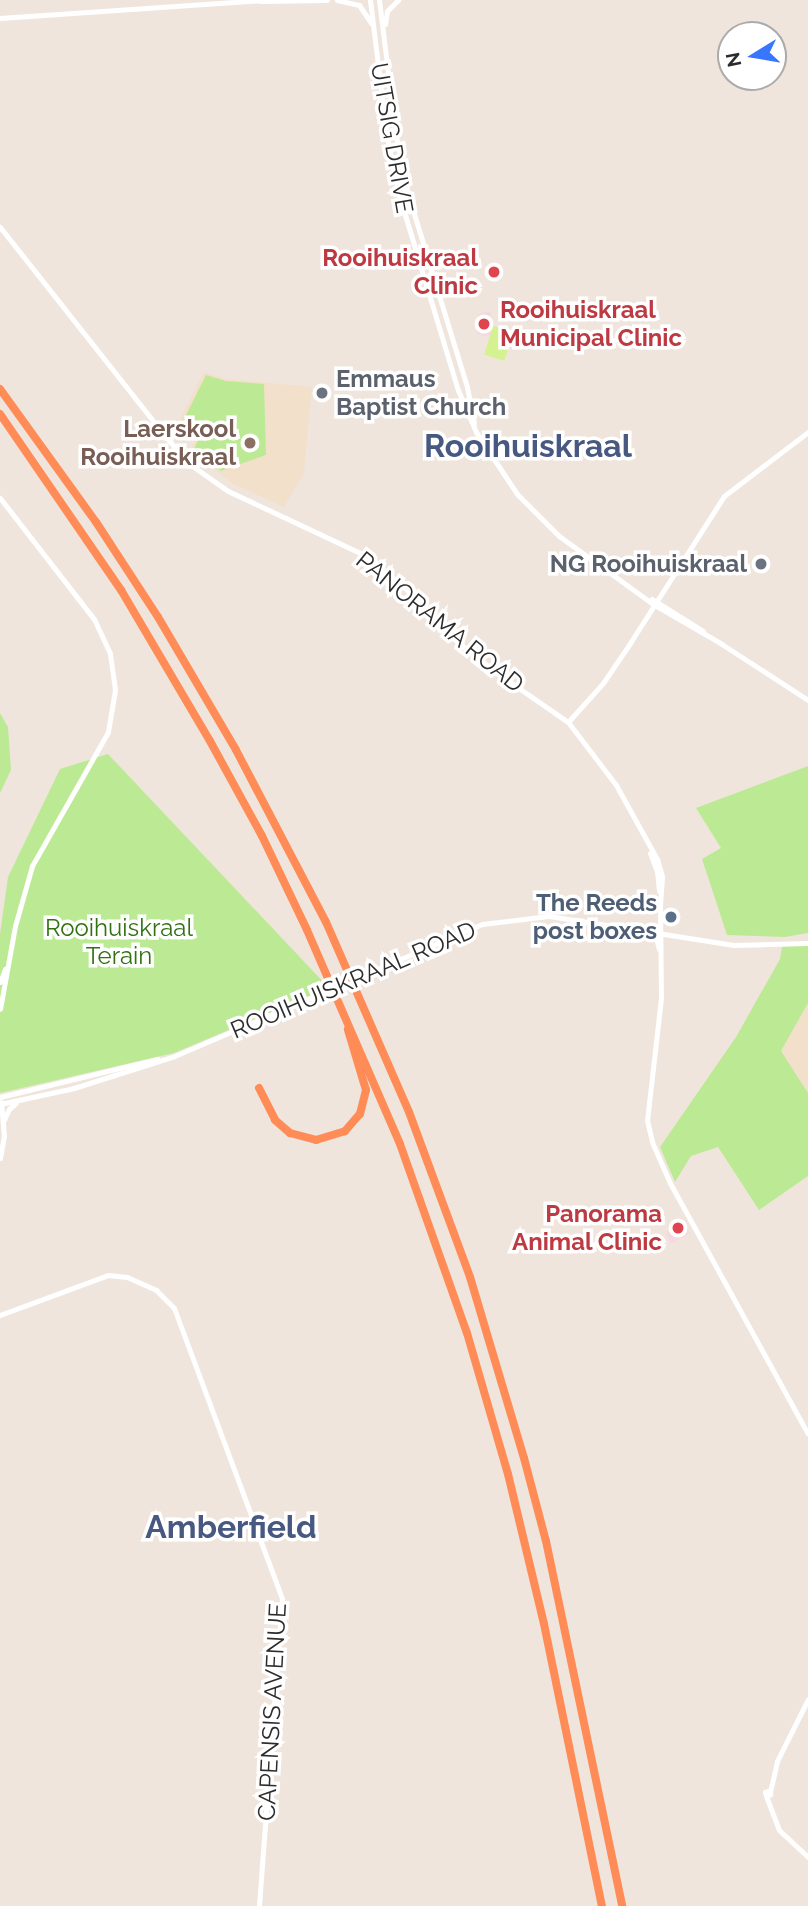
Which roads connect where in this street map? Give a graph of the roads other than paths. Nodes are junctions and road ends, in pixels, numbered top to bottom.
1 (327, 0) edge
2 (337, 0) edge
3 (370, 0) edge
4 (379, 0) edge
5 (398, 0) edge
6 (259, 1) edge
7 (0, 20) edge
8 (384, 34) junction
9 (376, 47) junction
10 (0, 227) edge
11 (0, 389) edge
12 (0, 414) edge
13 (476, 432) junction
14 (808, 432) edge
15 (0, 498) edge
16 (655, 603) junction
17 (808, 700) edge
18 (568, 722) junction
19 (292, 898) junction
20 (637, 929) junction
21 (661, 932) junction
22 (808, 943) edge
23 (661, 959) junction
24 (8, 960) junction
25 (0, 982) edge
26 (0, 1009) edge
27 (196, 1047) junction
28 (259, 1088) dead end
29 (0, 1100) edge
30 (24, 1100) junction
31 (3, 1126) junction
32 (0, 1158) edge
33 (0, 1315) edge
34 (808, 1434) edge
35 (808, 1699) edge
36 (808, 1857) edge
37 (259, 1906) edge
38 (602, 1906) edge
39 (622, 1906) edge

1 - 6 main road
2 - 9 main road
3 - 9 main road, UITSIG DRIVE
4 - 8 main road, UITSIG DRIVE
5 - 8 main road
6 - 7 main road
8 - 13 main road, UITSIG DRIVE
9 - 13 main road, UITSIG DRIVE
10 - 18 main road, PANORAMA ROAD
11 - 39 highway
12 - 19 highway
13 - 16 main road, UITSIG DRIVE
14 - 16 main road
15 - 24 main road
16 - 17 main road, UITSIG DRIVE
16 - 18 main road
18 - 21 main road, PANORAMA ROAD
19 - 28 highway
19 - 38 highway
20 - 21 main road, ROOIHUISKRAAL ROAD
20 - 23 main road
20 - 27 main road, ROOIHUISKRAAL ROAD
21 - 22 main road, ROOIHUISKRAAL ROAD
21 - 23 main road, PANORAMA ROAD
23 - 34 main road, PANORAMA ROAD
24 - 25 main road
24 - 26 main road
27 - 29 main road, ROOIHUISKRAAL ROAD
27 - 30 main road, ROOIHUISKRAAL ROAD
29 - 30 main road, ROOIHUISKRAAL ROAD
29 - 31 main road
30 - 31 main road
31 - 32 main road
33 - 37 main road, CAPENSIS AVENUE
35 - 36 main road

